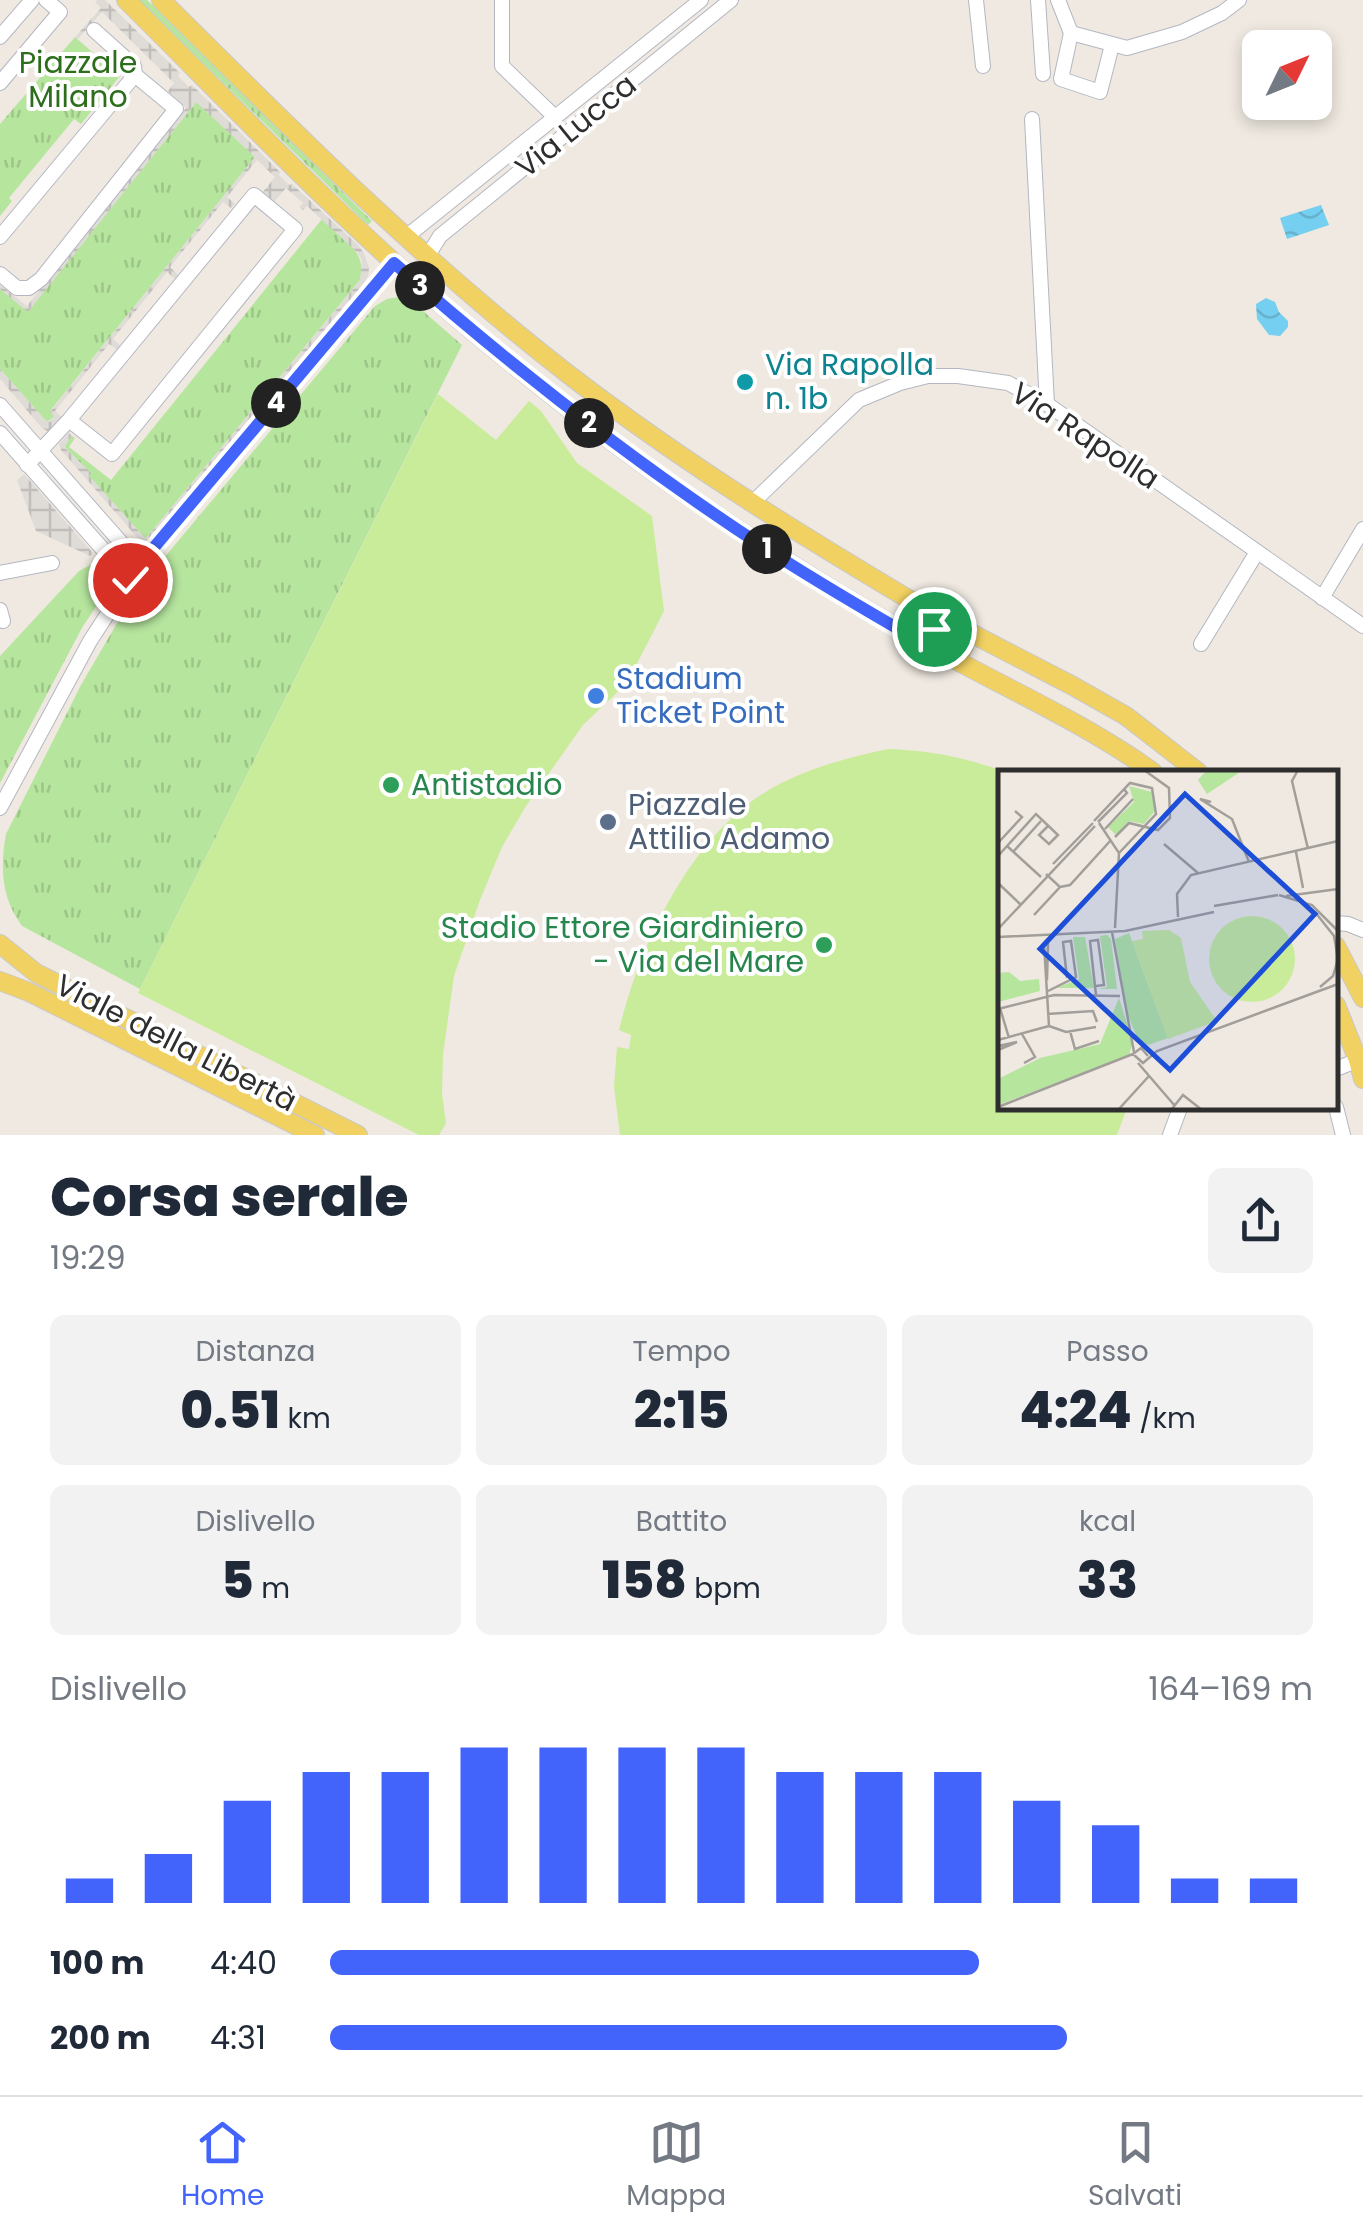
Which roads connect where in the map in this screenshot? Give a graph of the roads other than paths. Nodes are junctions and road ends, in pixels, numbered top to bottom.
1 (32, 0) edge
2 (46, 0) edge
3 (126, 0) edge
4 (161, 0) edge
5 (502, 0) edge
6 (701, 0) edge
7 (731, 0) edge
8 (976, 0) edge
9 (1038, 0) edge
10 (1058, 0) edge
11 (1238, 0) edge
12 (94, 30) dead end
13 (1071, 34) junction
14 (0, 37) edge
15 (1112, 45) junction
16 (5, 66) edge
17 (983, 66) dead end
18 (1043, 74) dead end
19 (135, 75) junction
20 (0, 83) edge
21 (555, 117) junction
22 (1032, 119) dead end
23 (0, 237) edge
24 (406, 237) junction
25 (427, 256) junction
26 (394, 263) junction
27 (0, 274) edge
28 (1047, 404) junction
29 (0, 405) edge
30 (69, 420) junction
31 (0, 433) edge
32 (41, 452) junction
33 (28, 465) junction
34 (751, 504) junction
35 (734, 526) junction
36 (1363, 529) edge
37 (1256, 552) junction
38 (52, 563) dead end
39 (140, 564) junction
40 (0, 572) edge
41 (130, 580) junction
42 (1322, 598) junction
43 (955, 625) junction
44 (1363, 626) edge
45 (1202, 644) dead end
46 (942, 653) junction
47 (1150, 770) edge
48 (1195, 770) edge
49 (0, 808) edge
50 (1338, 923) edge
51 (1363, 930) edge
52 (0, 944) edge
53 (1338, 950) edge
54 (0, 981) edge
55 (1363, 998) edge
56 (1338, 1011) edge
57 (1361, 1066) edge
58 (1179, 1110) edge
59 (1337, 1110) edge
60 (315, 1135) edge
61 (358, 1135) edge
62 (1170, 1135) edge
63 (1343, 1135) edge

1 - 14 street
2 - 16 street
3 - 26 main road
4 - 24 main road
5 - 21 street
6 - 21 street, Via Lucca
7 - 25 street, Via Lucca
8 - 17 street
9 - 18 street
10 - 13 street
11 - 15 street
12 - 19 street
13 - 15 street
13 - 15 street
16 - 20 street
19 - 23 street
19 - 27 street
21 - 24 street, Via Lucca
22 - 28 street
24 - 25 main road
25 - 34 main road
26 - 35 main road
26 - 39 street
28 - 34 street, Via Rapolla
28 - 37 street, Via Rapolla
29 - 32 street
30 - 30 street
30 - 32 street
31 - 33 street
32 - 33 street
32 - 39 street
33 - 41 street
34 - 35 main road
34 - 43 main road
35 - 46 main road
36 - 42 street
37 - 42 street, Via Rapolla
37 - 45 street
38 - 40 street
39 - 41 street
41 - 49 street
42 - 44 street, Via Rapolla
43 - 46 main road
43 - 46 main road
43 - 48 main road
46 - 47 main road
50 - 51 street
52 - 61 main road, Viale della Libertà
53 - 55 main road
54 - 60 main road, Viale della Libertà
56 - 57 main road
58 - 62 street
59 - 63 street

